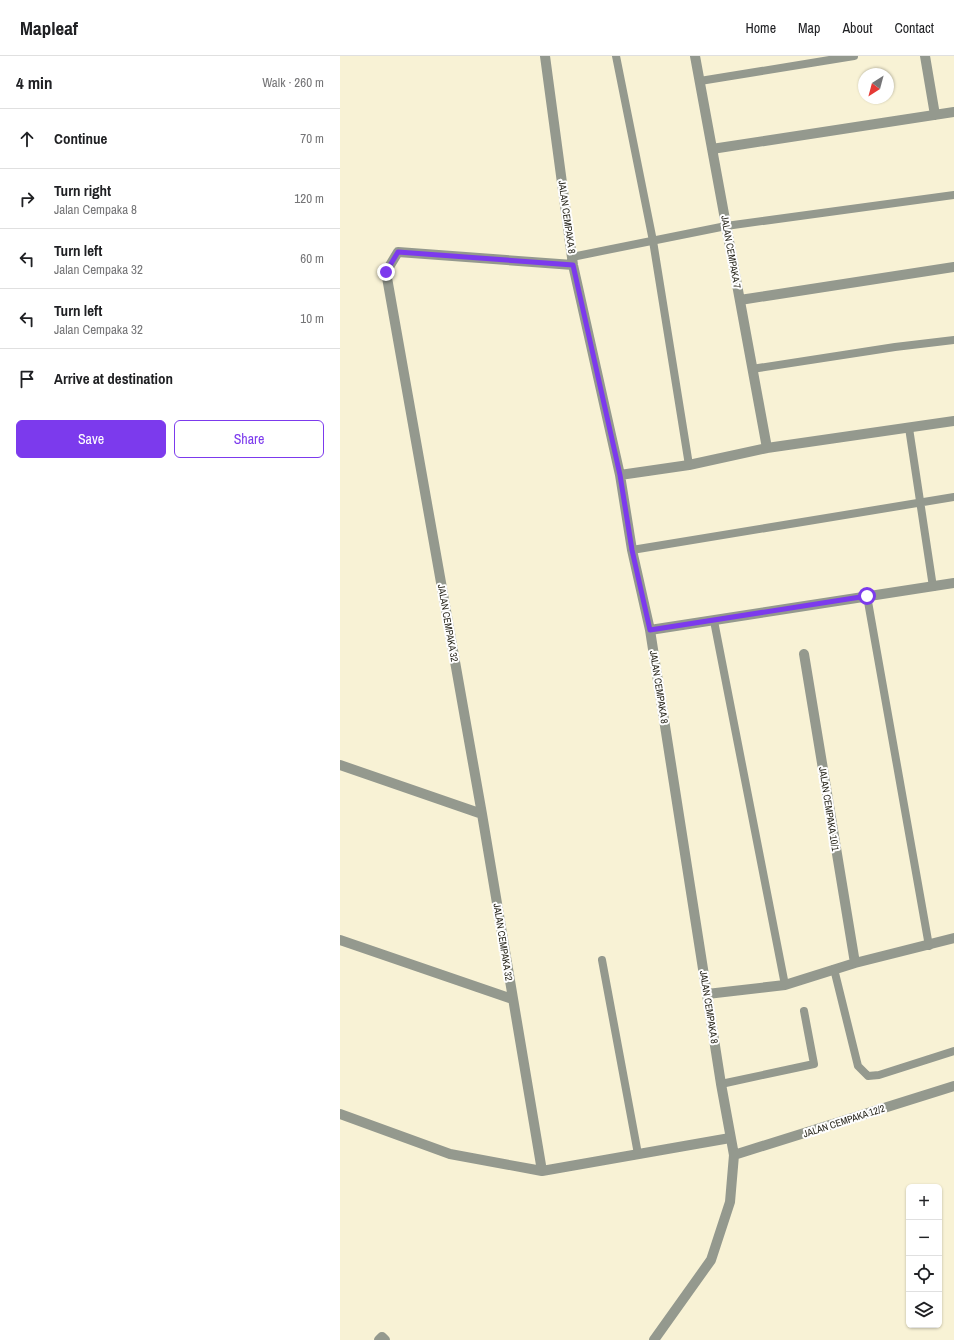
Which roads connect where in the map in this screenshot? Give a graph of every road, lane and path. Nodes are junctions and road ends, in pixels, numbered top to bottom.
1 (545, 56) edge
2 (616, 56) edge
3 (695, 56) edge
4 (854, 56) edge
5 (925, 56) edge
6 (700, 81) junction
7 (954, 112) edge
8 (934, 115) junction
9 (712, 149) junction
10 (954, 195) edge
11 (726, 226) junction
12 (653, 241) junction
13 (573, 261) junction
14 (954, 267) edge
15 (740, 300) junction
16 (954, 340) edge
17 (752, 369) junction
18 (954, 422) edge
19 (909, 428) junction
20 (767, 448) junction
21 (689, 465) junction
22 (620, 475) junction
23 (954, 497) edge
24 (921, 502) junction
25 (632, 550) junction
26 (954, 583) edge
27 (933, 586) junction
28 (867, 596) junction
29 (714, 620) junction
30 (650, 630) junction
31 (804, 654) dead end
32 (340, 765) edge
33 (482, 814) junction
34 (954, 938) edge
35 (340, 940) edge
36 (929, 946) junction
37 (602, 960) dead end
38 (855, 963) junction
39 (834, 969) junction
40 (785, 985) junction
41 (708, 994) junction
42 (512, 999) junction
43 (804, 1011) dead end
44 (954, 1051) edge
45 (721, 1084) junction
46 (954, 1086) edge
47 (340, 1114) edge
48 (730, 1138) junction
49 (638, 1154) junction
50 (734, 1155) junction
51 (542, 1171) junction
52 (379, 1340) edge
53 (385, 1340) edge
54 (654, 1340) edge

1 - 13 street, JALAN CEMPAKA 8
2 - 12 lane
3 - 6 street, JALAN CEMPAKA 7
4 - 6 lane
5 - 8 street
6 - 9 street, JALAN CEMPAKA 7
7 - 8 street
8 - 9 street
9 - 11 street, JALAN CEMPAKA 7
10 - 11 lane
11 - 12 lane
11 - 15 street, JALAN CEMPAKA 7
12 - 13 lane
12 - 21 lane
13 - 22 street, JALAN CEMPAKA 8
13 - 33 street, JALAN CEMPAKA 32
14 - 15 street
15 - 17 street, JALAN CEMPAKA 7
16 - 17 lane
17 - 20 street, JALAN CEMPAKA 7
18 - 19 street
19 - 20 street
19 - 24 lane
20 - 21 street
21 - 22 street
22 - 25 street, JALAN CEMPAKA 8
23 - 24 lane
24 - 25 lane
24 - 27 lane
25 - 30 street, JALAN CEMPAKA 8
26 - 27 street
27 - 28 street
28 - 29 street
28 - 36 lane
29 - 30 street
29 - 40 lane
30 - 41 street, JALAN CEMPAKA 8
31 - 38 street, JALAN CEMPAKA 10/1
32 - 33 street
33 - 42 street, JALAN CEMPAKA 32
34 - 36 street
35 - 42 street
36 - 38 street
37 - 49 lane
38 - 39 street
39 - 40 street
39 - 44 lane
40 - 41 street
41 - 45 street, JALAN CEMPAKA 8
42 - 51 street, JALAN CEMPAKA 32
43 - 45 lane
45 - 48 street, JALAN CEMPAKA 8
46 - 50 street, JALAN CEMPAKA 12/2
47 - 51 street
48 - 49 street
48 - 50 street, JALAN CEMPAKA 8
49 - 51 street
50 - 54 street, JALAN CEMPAKA 8
52 - 53 street

